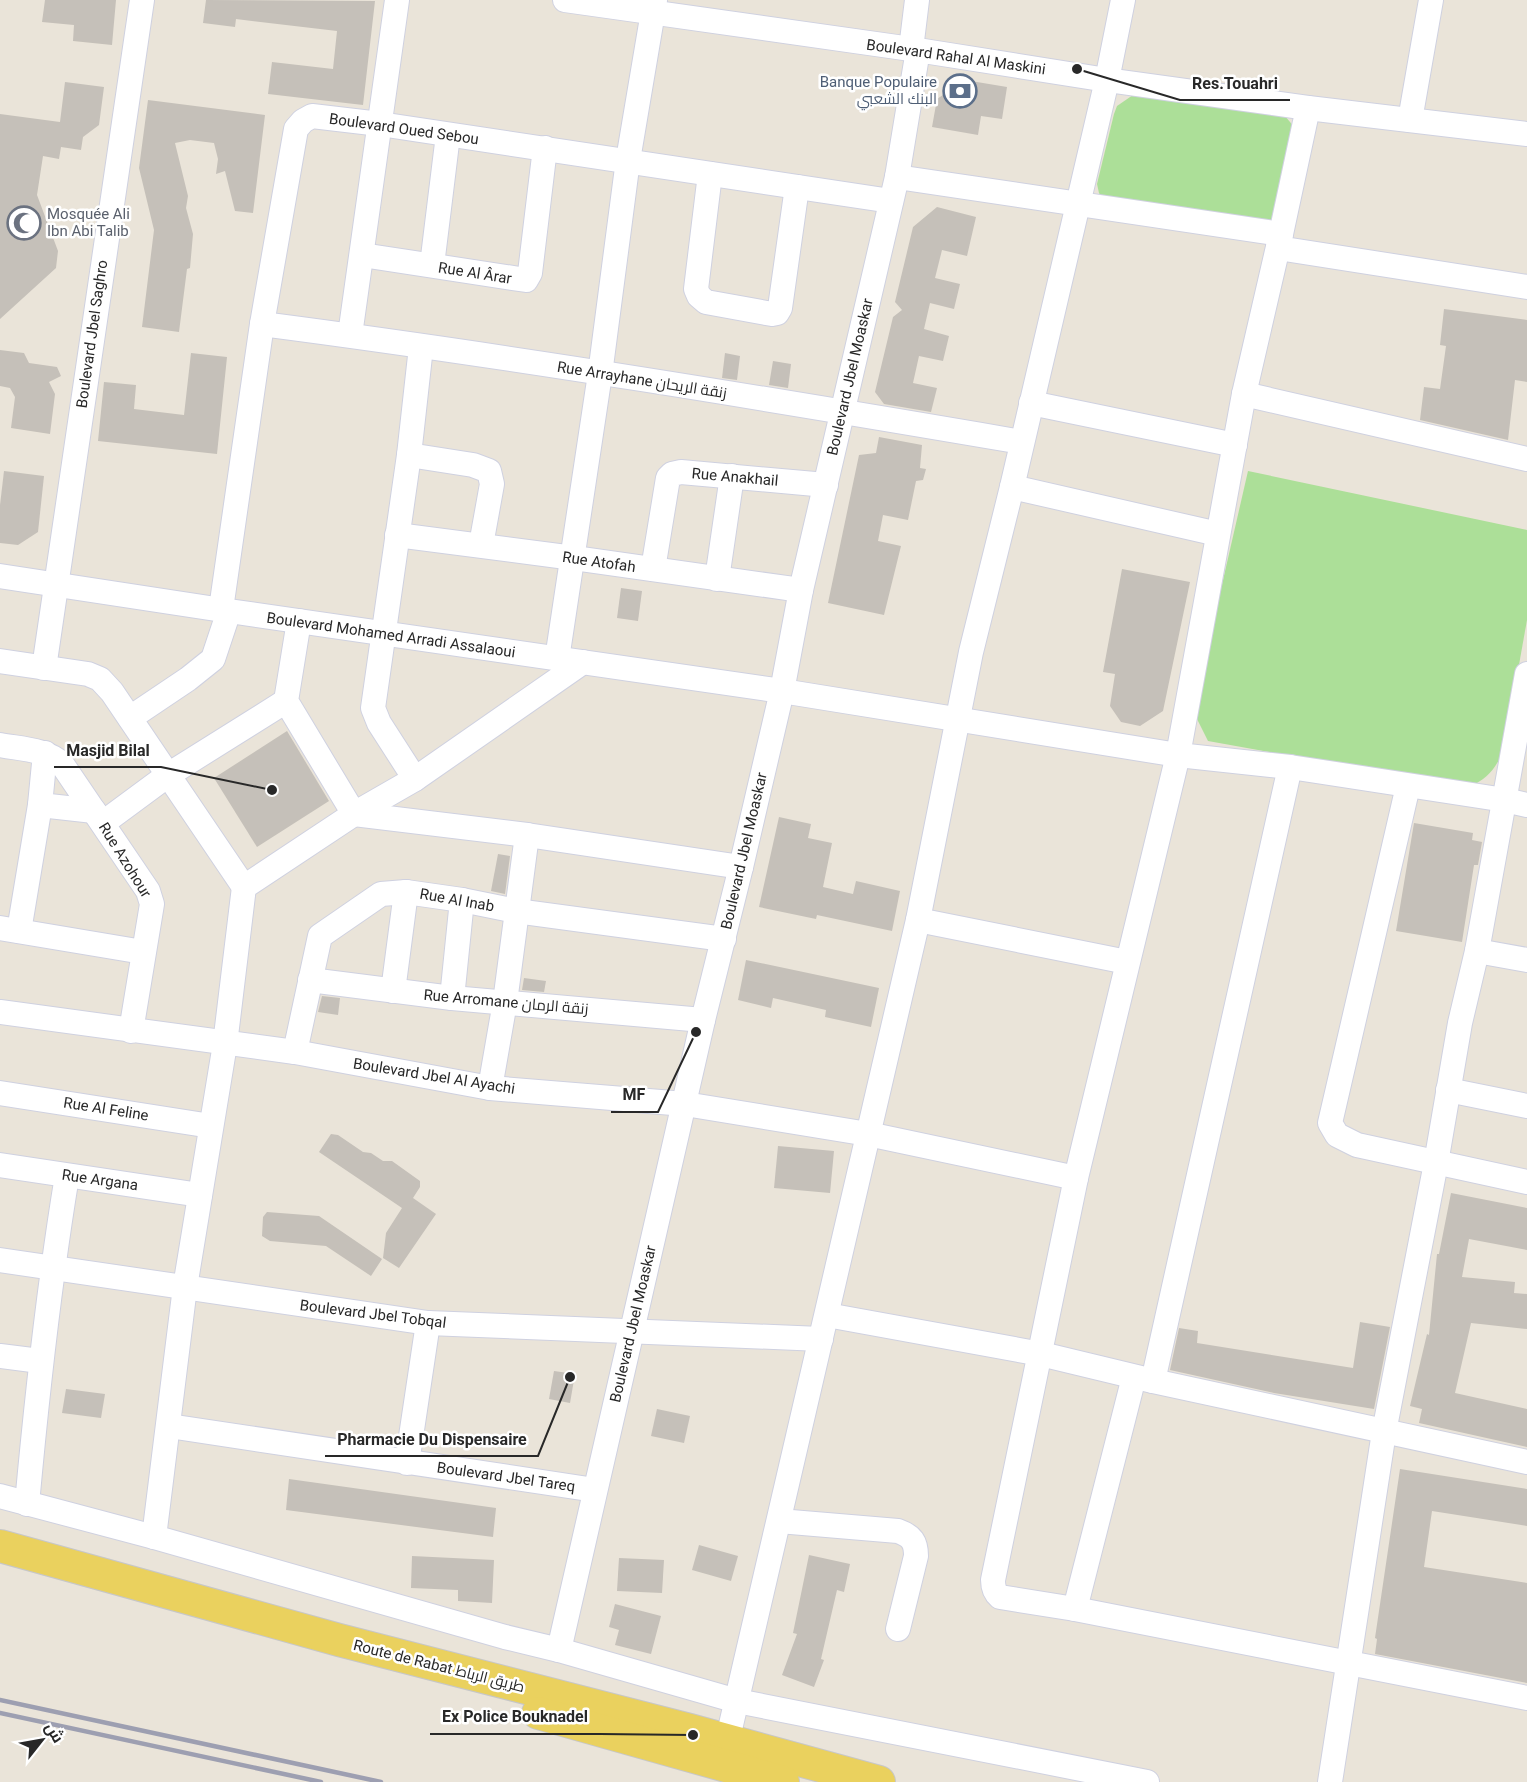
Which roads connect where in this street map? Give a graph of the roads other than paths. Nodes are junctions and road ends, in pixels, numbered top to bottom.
1 (142, 0) edge
2 (398, 0) edge
3 (565, 0) edge
4 (917, 0) edge
5 (1123, 0) edge
6 (1431, 0) edge
7 (654, 6) edge
8 (915, 50) junction
9 (1107, 80) junction
10 (1308, 108) junction
11 (1410, 120) junction
12 (380, 124) junction
13 (1527, 134) edge
14 (448, 135) junction
15 (545, 148) junction
16 (628, 160) junction
17 (710, 174) junction
18 (897, 177) junction
19 (797, 187) junction
20 (891, 201) junction
21 (1078, 205) junction
22 (1279, 241) junction
23 (362, 255) junction
24 (432, 266) junction
25 (1527, 287) edge
26 (262, 324) junction
27 (350, 335) junction
28 (421, 347) junction
29 (600, 374) junction
30 (1244, 394) junction
31 (1031, 403) junction
32 (843, 411) junction
33 (1022, 442) junction
34 (1235, 445) junction
35 (409, 455) junction
36 (1527, 459) edge
37 (732, 476) junction
38 (825, 485) junction
39 (1012, 487) junction
40 (1218, 534) junction
41 (397, 535) junction
42 (481, 545) junction
43 (574, 558) junction
44 (653, 569) junction
45 (0, 576) edge
46 (717, 579) junction
47 (57, 584) junction
48 (801, 590) junction
49 (225, 610) junction
50 (299, 621) junction
51 (383, 633) junction
52 (557, 659) junction
53 (0, 661) edge
54 (583, 662) junction
55 (44, 668) junction
56 (1527, 674) edge
57 (782, 691) junction
58 (286, 701) junction
59 (130, 718) junction
60 (956, 718) junction
61 (0, 745) edge
62 (45, 753) junction
63 (1178, 755) junction
64 (1290, 767) junction
65 (168, 775) junction
66 (415, 779) junction
67 (1408, 786) junction
68 (1516, 802) edge
69 (40, 805) junction
70 (354, 814) junction
71 (98, 817) junction
72 (527, 835) junction
73 (741, 867) junction
74 (244, 887) junction
75 (406, 892) junction
76 (462, 900) junction
77 (516, 911) junction
78 (918, 920) junction
79 (10, 929) edge
80 (723, 939) junction
81 (1477, 951) junction
82 (143, 952) junction
83 (1527, 960) edge
84 (1127, 962) junction
85 (310, 980) junction
86 (393, 991) junction
87 (452, 998) junction
88 (505, 1002) junction
89 (0, 1012) edge
90 (703, 1020) junction
91 (130, 1031) junction
92 (225, 1044) junction
93 (296, 1052) junction
94 (490, 1088) junction
95 (1448, 1090) junction
96 (0, 1093) edge
97 (685, 1104) junction
98 (1527, 1106) edge
99 (211, 1126) junction
100 (868, 1134) junction
101 (1436, 1163) junction
102 (0, 1165) edge
103 (67, 1176) junction
104 (1076, 1178) junction
105 (1527, 1182) edge
106 (200, 1195) junction
107 (0, 1260) edge
108 (51, 1268) junction
109 (185, 1287) junction
110 (827, 1315) junction
111 (428, 1323) junction
112 (631, 1330) junction
113 (821, 1340) junction
114 (1041, 1354) junction
115 (0, 1356) edge
116 (40, 1361) junction
117 (1144, 1379) junction
118 (169, 1426) junction
119 (1384, 1432) junction
120 (1527, 1461) edge
121 (407, 1463) junction
122 (595, 1490) junction
123 (0, 1496) edge
124 (27, 1504) junction
125 (779, 1521) junction
126 (154, 1537) junction
127 (0, 1546) edge
128 (0, 1569) edge
129 (1075, 1608) junction
130 (898, 1629) dead end
131 (558, 1650) junction
132 (1349, 1662) junction
133 (1527, 1698) edge
134 (738, 1701) junction
135 (727, 1742) junction
136 (783, 1782) edge
137 (879, 1782) edge
138 (1147, 1782) edge
139 (1330, 1782) edge

1 - 47 street, Boulevard Jbel Saghro
2 - 12 street
3 - 7 street, Boulevard Rahal Al Maskini
4 - 8 street, Boulevard Jbel Moaskar
5 - 9 street
6 - 11 street
7 - 8 street, Boulevard Rahal Al Maskini
7 - 16 street
8 - 9 street, Boulevard Rahal Al Maskini
8 - 18 street, Boulevard Jbel Moaskar
9 - 10 street, Boulevard Rahal Al Maskini
9 - 21 street
10 - 11 street, Boulevard Rahal Al Maskini
10 - 22 street
11 - 13 street, Boulevard Rahal Al Maskini
12 - 14 street, Boulevard Oued Sebou
12 - 23 street
12 - 26 street, Boulevard Oued Sebou
14 - 15 street, Boulevard Oued Sebou
14 - 24 street
15 - 16 street, Boulevard Oued Sebou
15 - 24 street, Rue Al Ârar
16 - 17 street, Boulevard Oued Sebou
16 - 29 street
17 - 19 street, Boulevard Oued Sebou
17 - 19 street
18 - 20 street, Boulevard Jbel Moaskar
18 - 21 street
19 - 20 street, Boulevard Oued Sebou
20 - 32 street, Boulevard Jbel Moaskar
21 - 22 street
21 - 31 street
22 - 25 street
22 - 30 street
23 - 24 street, Rue Al Ârar
23 - 27 street
26 - 27 street, Rue Arrayhane زنقة الريحان
26 - 49 street, Boulevard Oued Sebou
27 - 28 street, Rue Arrayhane زنقة الريحان
28 - 29 street, Rue Arrayhane زنقة الريحان
28 - 35 street
29 - 32 street, Rue Arrayhane زنقة الريحان
29 - 43 street
30 - 34 street
30 - 36 street
31 - 33 street
31 - 34 street
32 - 33 street, Rue Arrayhane زنقة الريحان
32 - 38 street, Boulevard Jbel Moaskar
33 - 39 street
34 - 40 street
35 - 41 street
35 - 42 street
37 - 38 street, Rue Anakhail
37 - 44 street, Rue Anakhail
37 - 46 street
38 - 48 street, Boulevard Jbel Moaskar
39 - 40 street
39 - 60 street
40 - 63 street
41 - 42 street, Rue Atofah
41 - 51 street
42 - 43 street, Rue Atofah
43 - 44 street, Rue Atofah
43 - 52 street
44 - 46 street, Rue Atofah
45 - 47 street, Boulevard Mohamed Arradi Assalaoui
46 - 48 street, Rue Atofah
47 - 49 street, Boulevard Mohamed Arradi Assalaoui
47 - 55 street, Boulevard Jbel Saghro
48 - 57 street, Boulevard Jbel Moaskar
49 - 50 street, Boulevard Mohamed Arradi Assalaoui
49 - 59 street, Boulevard Oued Sebou
50 - 51 street, Boulevard Mohamed Arradi Assalaoui
50 - 58 street
51 - 52 street, Boulevard Mohamed Arradi Assalaoui
51 - 66 street
52 - 54 street, Boulevard Mohamed Arradi Assalaoui
53 - 55 street
54 - 57 street, Boulevard Mohamed Arradi Assalaoui
54 - 66 street
55 - 59 street
56 - 68 street
57 - 60 street, Boulevard Mohamed Arradi Assalaoui
57 - 73 street, Boulevard Jbel Moaskar
58 - 65 street
58 - 70 street
59 - 65 street
60 - 63 street, Boulevard Mohamed Arradi Assalaoui
60 - 78 street
61 - 62 street
62 - 69 street
62 - 71 street, Rue Azohour
63 - 64 street, Boulevard Mohamed Arradi Assalaoui
63 - 84 street
64 - 67 street, Boulevard Mohamed Arradi Assalaoui
64 - 117 street
65 - 71 street
65 - 74 street
66 - 70 street
67 - 68 street, Boulevard Mohamed Arradi Assalaoui
67 - 101 street
68 - 81 street
69 - 71 street
69 - 79 street
70 - 72 street
70 - 74 street
71 - 82 street, Rue Azohour
72 - 73 street
72 - 77 street
73 - 80 street, Boulevard Jbel Moaskar
74 - 92 street
75 - 76 street, Rue Al Inab
75 - 85 street, Rue Al Inab
75 - 86 street
76 - 77 street, Rue Al Inab
76 - 87 street
77 - 80 street, Rue Al Inab
77 - 88 street
78 - 84 street
78 - 100 street
79 - 82 street
80 - 90 street, Boulevard Jbel Moaskar
81 - 83 street
81 - 95 street
82 - 91 street, Rue Azohour
84 - 104 street
85 - 86 street, Rue Arromane زنقة الرمان
85 - 93 street, Rue Al Inab
86 - 87 street, Rue Arromane زنقة الرمان
87 - 88 street, Rue Arromane زنقة الرمان
88 - 90 street, Rue Arromane زنقة الرمان
88 - 94 street
89 - 91 street, Boulevard Jbel Al Ayachi
90 - 97 street, Boulevard Jbel Moaskar
91 - 92 street, Boulevard Jbel Al Ayachi
92 - 93 street, Boulevard Jbel Al Ayachi
92 - 99 street
93 - 94 street, Boulevard Jbel Al Ayachi
94 - 97 street, Boulevard Jbel Al Ayachi
95 - 98 street
95 - 101 street
96 - 99 street, Rue Al Feline
97 - 100 street, Boulevard Jbel Al Ayachi
97 - 112 street, Boulevard Jbel Moaskar
99 - 106 street
100 - 104 street, Boulevard Jbel Al Ayachi
100 - 110 street
101 - 105 street
101 - 119 street
102 - 103 street, Rue Argana
103 - 106 street, Rue Argana
103 - 108 street
104 - 114 street
106 - 109 street
107 - 108 street, Boulevard Jbel Tobqal
108 - 109 street, Boulevard Jbel Tobqal
108 - 116 street
109 - 111 street, Boulevard Jbel Tobqal
109 - 118 street
110 - 113 street
110 - 114 street
111 - 112 street, Boulevard Jbel Tobqal
111 - 121 street
112 - 113 street, Boulevard Jbel Tobqal
112 - 122 street, Boulevard Jbel Moaskar
113 - 125 street
114 - 117 street
114 - 129 street
115 - 116 street
116 - 124 street
117 - 119 street
117 - 129 street
118 - 121 street, Boulevard Jbel Tareq
118 - 126 street
119 - 120 street
119 - 132 street
121 - 122 street, Boulevard Jbel Tareq
122 - 131 street, Boulevard Jbel Moaskar
123 - 124 street
124 - 126 street
125 - 130 street
125 - 134 street
126 - 131 street
127 - 135 main road, Route de Rabat طريق الرباط
128 - 136 main road, Route de Rabat طريق الرباط
129 - 132 street
131 - 134 street
132 - 133 street
132 - 139 street
134 - 135 street
134 - 138 street
135 - 137 main road, Route de Rabat طريق الرباط

